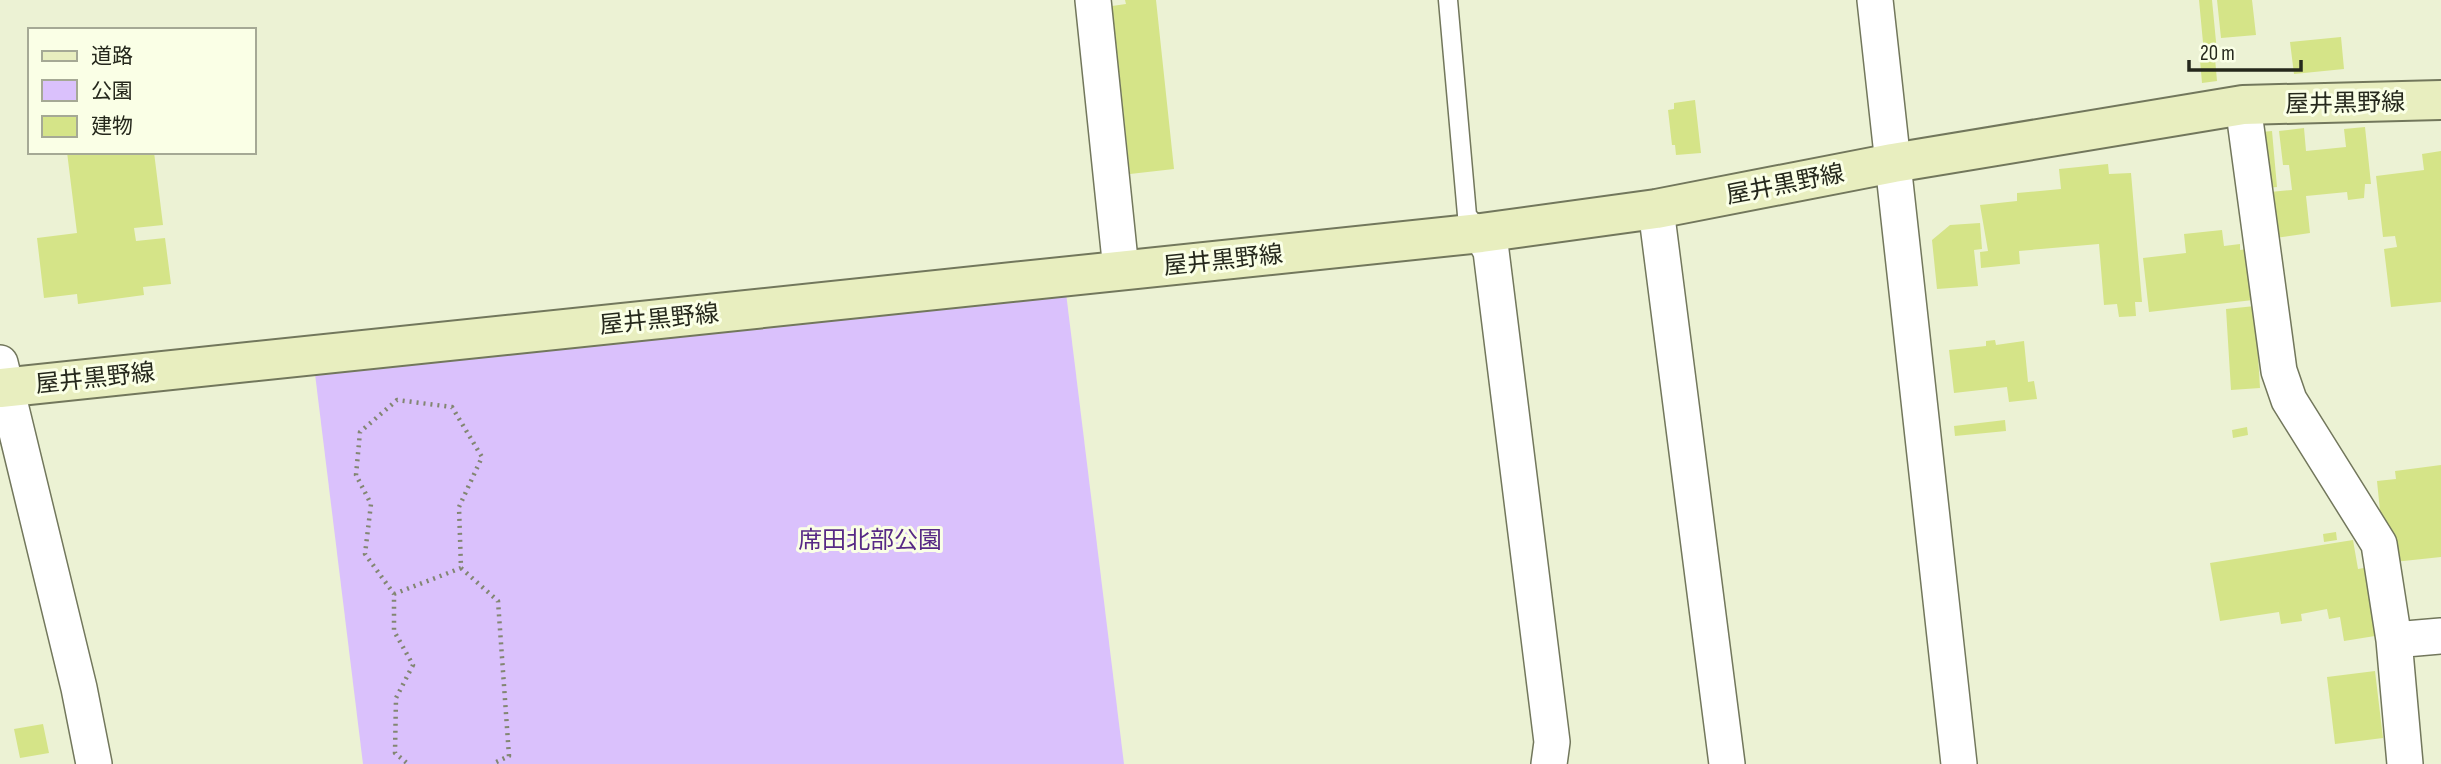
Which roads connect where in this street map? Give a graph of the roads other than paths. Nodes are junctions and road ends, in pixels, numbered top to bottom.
1 (1093, 0) edge
2 (1448, 0) edge
3 (1875, 0) edge
4 (2441, 100) edge
5 (2243, 105) junction
6 (1894, 163) junction
7 (1656, 209) junction
8 (1481, 233) junction
9 (1121, 271) junction
10 (2, 379) edge
11 (2441, 636) edge
12 (2394, 640) junction
13 (94, 764) edge
14 (1549, 764) edge
15 (1727, 764) edge
16 (1959, 764) edge
17 (2405, 764) edge

1 - 9 street
2 - 8 lane
3 - 6 street
4 - 5 main road, 屋井黒野線
5 - 6 main road, 屋井黒野線
5 - 12 street
6 - 7 main road, 屋井黒野線
6 - 16 street
7 - 8 main road, 屋井黒野線
7 - 15 street
8 - 9 main road, 屋井黒野線
8 - 14 street
9 - 10 main road, 屋井黒野線
10 - 13 street
11 - 12 street
12 - 17 street

